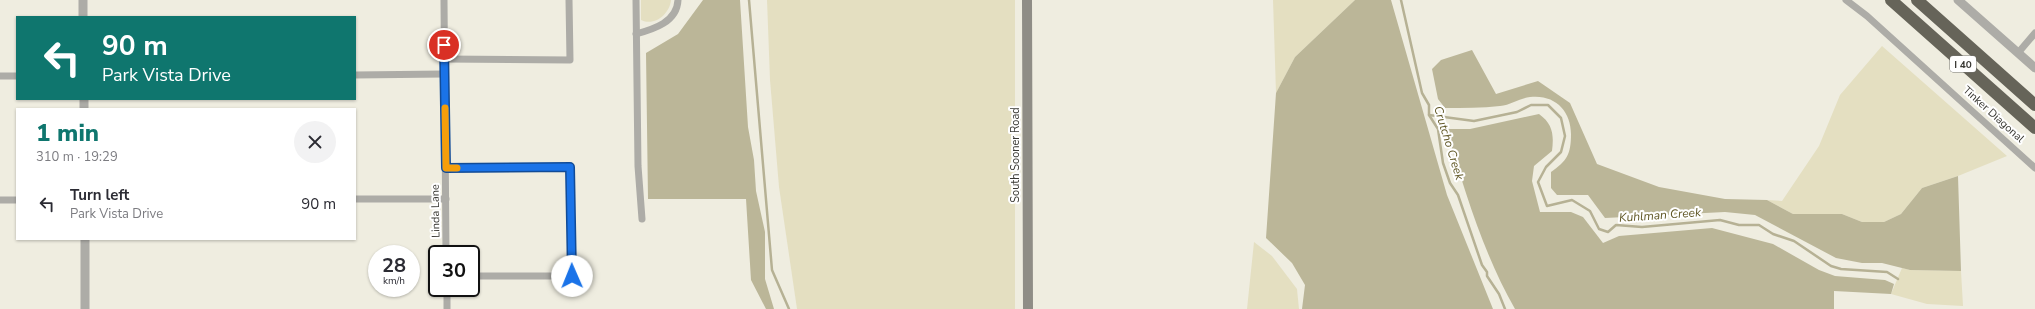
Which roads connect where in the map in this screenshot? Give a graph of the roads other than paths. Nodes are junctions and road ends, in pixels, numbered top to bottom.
1 (83, 0) edge
2 (444, 0) edge
3 (569, 0) edge
4 (636, 0) edge
5 (678, 0) edge
6 (1027, 0) edge
7 (1846, 0) edge
8 (1891, 0) edge
9 (1917, 0) edge
10 (1958, 0) edge
11 (83, 16) edge
12 (2035, 33) edge
13 (636, 34) junction
14 (2018, 53) junction
15 (444, 59) junction
16 (2035, 68) edge
17 (444, 74) junction
18 (356, 75) edge
19 (0, 76) edge
20 (16, 76) edge
21 (2035, 105) edge
22 (2035, 128) edge
23 (446, 168) junction
24 (2035, 168) edge
25 (356, 199) edge
26 (446, 199) junction
27 (0, 200) edge
28 (16, 200) edge
29 (642, 219) dead end
30 (84, 240) edge
31 (446, 245) edge
32 (480, 276) edge
33 (447, 297) edge
34 (85, 309) edge
35 (447, 309) edge
36 (1028, 309) edge

1 - 11 street
2 - 15 street, Linda Lane
3 - 15 street
4 - 13 street
5 - 13 street
6 - 36 main road, South Sooner Road
7 - 24 street, Tinker Diagonal
8 - 22 highway, Tinker Diagonal / I 40
9 - 21 highway, I 40
10 - 14 street
12 - 14 street
13 - 29 street
14 - 16 street
15 - 17 street, Linda Lane
17 - 18 street
17 - 23 street, Linda Lane
19 - 20 street
23 - 26 street, Linda Lane
23 - 32 street
25 - 26 street
26 - 31 street, Linda Lane
27 - 28 street
30 - 34 street
33 - 35 street

